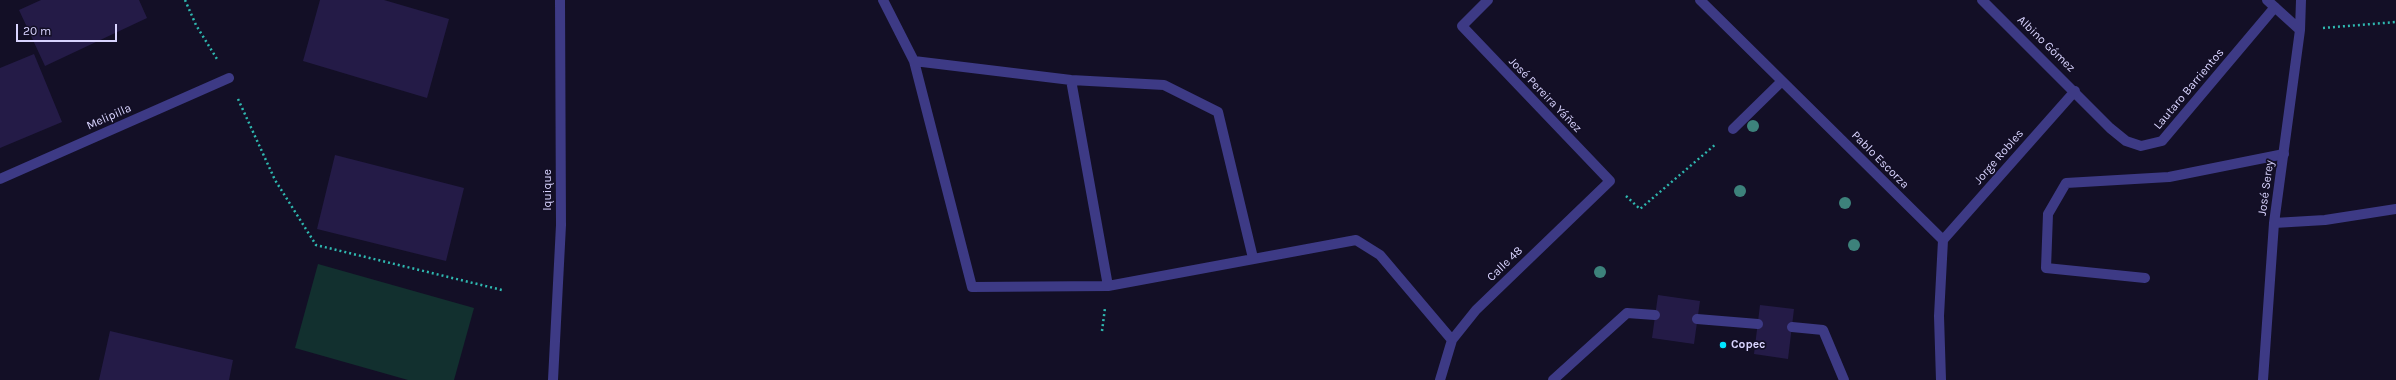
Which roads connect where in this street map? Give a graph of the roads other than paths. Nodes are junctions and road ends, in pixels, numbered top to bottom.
1 (560, 0) edge
2 (883, 0) edge
3 (1488, 0) edge
4 (1700, 0) edge
5 (1982, 0) edge
6 (2301, 0) edge
7 (2271, 4) edge
8 (2300, 30) junction
9 (914, 61) junction
10 (229, 78) road end
11 (1071, 80) junction
12 (1782, 81) junction
13 (2075, 91) junction
14 (1733, 129) road end
15 (2284, 154) junction
16 (0, 179) edge
17 (1610, 181) joint
18 (2396, 208) edge
19 (2274, 223) junction
20 (1943, 240) junction
21 (1254, 258) junction
22 (2145, 278) dead end
23 (1108, 286) junction
24 (1655, 315) dead end
25 (1697, 319) dead end
26 (1758, 324) dead end
27 (1792, 328) dead end
28 (1452, 340) junction
29 (553, 380) edge
30 (1440, 380) edge
31 (1553, 380) edge
32 (1844, 380) edge
33 (1941, 380) edge
34 (2263, 380) edge

1 - 29 street, Iquique
2 - 9 street
3 - 17 street, José Pereira Yáñez
4 - 12 street, Pablo Escorza
5 - 13 street, Albino Gómez
6 - 8 street, José Serey
7 - 8 street
7 - 13 street, Lautaro Barrientos
8 - 15 street, José Serey
9 - 11 street
9 - 23 street
10 - 16 street, Melipilla
11 - 21 street
11 - 23 street
12 - 14 street
12 - 20 street, Pablo Escorza
13 - 20 street, Jorge Robles
15 - 19 street, José Serey
15 - 22 street
17 - 28 street, Calle 48
18 - 19 street
19 - 34 street, José Serey
20 - 33 street
21 - 23 street
21 - 28 street
24 - 31 street
25 - 26 street
27 - 32 street
28 - 30 street, Calle 48

